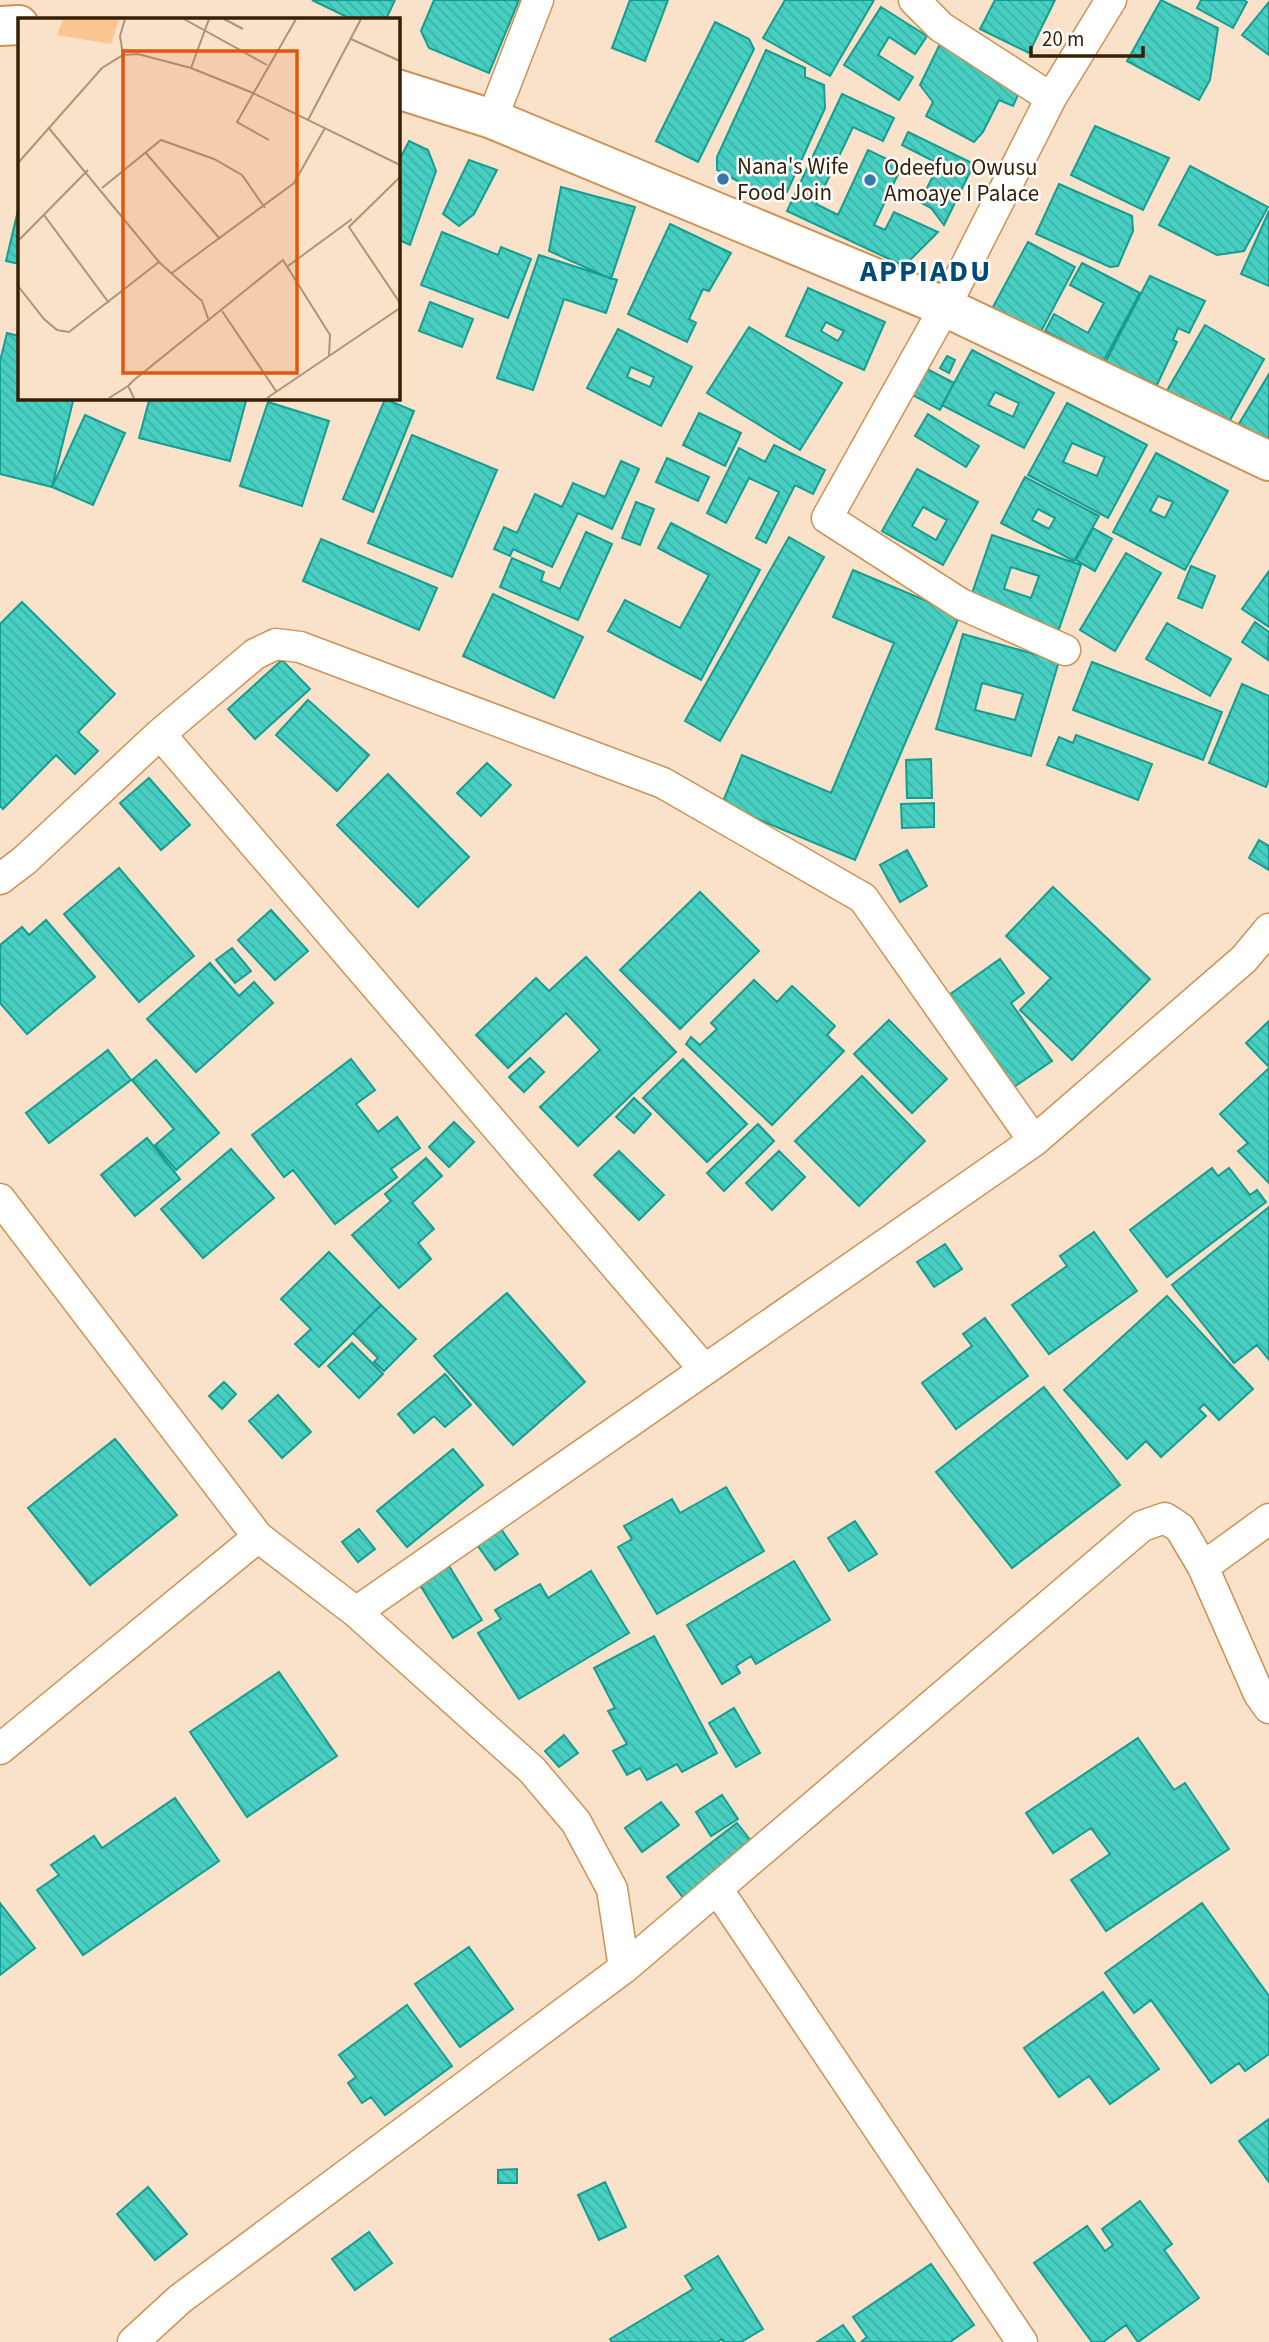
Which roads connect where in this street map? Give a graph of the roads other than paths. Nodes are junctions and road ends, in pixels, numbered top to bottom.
1 (538, 0) edge
2 (914, 0) edge
3 (1111, 0) edge
4 (18, 25) edge
5 (0, 26) edge
6 (399, 90) edge
7 (1051, 98) junction
8 (492, 119) junction
9 (945, 307) junction
10 (1269, 461) edge
11 (1065, 650) dead end
12 (160, 734) junction
13 (0, 880) edge
14 (1269, 929) edge
15 (1034, 1141) junction
16 (0, 1199) edge
17 (703, 1368) junction
18 (1269, 1519) edge
19 (258, 1537) junction
20 (1203, 1567) junction
21 (356, 1612) junction
22 (1269, 1708) edge
23 (0, 1749) edge
24 (719, 1890) junction
25 (624, 1969) junction
26 (133, 2342) edge
27 (1022, 2342) edge

1 - 8 street
2 - 7 street
3 - 7 street
4 - 5 street
6 - 8 street
7 - 9 street
8 - 9 street
9 - 10 street
9 - 11 street
12 - 13 street
12 - 15 street
12 - 17 street
14 - 15 street
15 - 17 street
16 - 19 street
17 - 21 street
18 - 20 street
19 - 21 street
19 - 23 street
20 - 22 street
20 - 24 street
21 - 25 street
24 - 25 street
24 - 27 street
25 - 26 street

